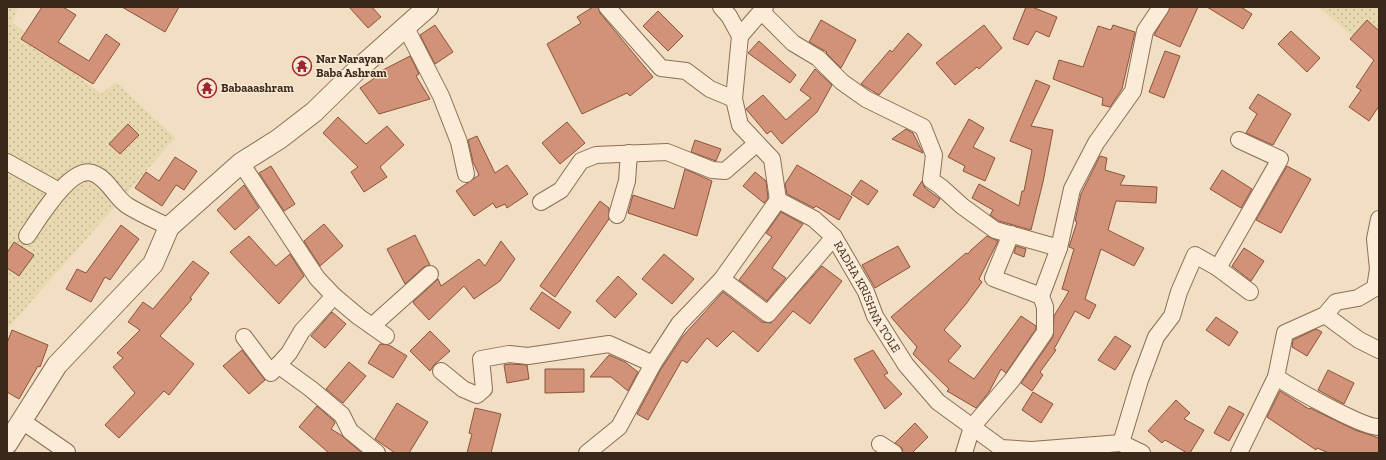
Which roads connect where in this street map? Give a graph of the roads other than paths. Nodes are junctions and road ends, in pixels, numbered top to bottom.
1 (428, 7) edge
2 (607, 7) edge
3 (721, 7) edge
4 (1162, 7) edge
5 (764, 10) edge
6 (406, 28) junction
7 (740, 36) junction
8 (734, 99) junction
9 (1239, 140) dead end
10 (756, 144) junction
11 (629, 153) junction
12 (7, 162) edge
13 (241, 163) junction
14 (466, 174) dead end
15 (59, 191) junction
16 (778, 200) junction
17 (541, 202) dead end
18 (617, 215) dead end
19 (1379, 219) edge
20 (169, 227) junction
21 (1011, 234) junction
22 (27, 236) dead end
23 (834, 237) junction
24 (1059, 248) junction
25 (1218, 268) junction
26 (430, 274) dead end
27 (722, 279) junction
28 (1250, 292) dead end
29 (334, 296) junction
30 (1040, 296) junction
31 (1325, 315) junction
32 (372, 326) junction
33 (244, 336) dead end
34 (386, 336) dead end
35 (1379, 350) edge
36 (653, 364) junction
37 (278, 365) junction
38 (442, 371) dead end
39 (1276, 377) junction
40 (22, 421) junction
41 (972, 427) junction
42 (1379, 427) edge
43 (1121, 443) junction
44 (7, 444) edge
45 (880, 444) dead end
46 (67, 452) edge
47 (377, 453) edge
48 (587, 453) edge
49 (894, 453) edge
50 (964, 453) edge
51 (1142, 453) edge
52 (1239, 453) edge

1 - 6 street
2 - 8 street
3 - 7 street
4 - 24 street
5 - 7 street
5 - 21 street
6 - 13 street
6 - 14 street
7 - 8 street
8 - 10 street
9 - 25 street
10 - 11 street
10 - 16 street
11 - 17 street
11 - 18 street
12 - 15 street
13 - 20 street
13 - 29 street
15 - 20 street
15 - 22 street
16 - 23 street, RADHA KRISHNA TOLE
16 - 27 street
19 - 31 street
20 - 40 street
21 - 24 street
21 - 30 street
23 - 27 street
23 - 41 street, RADHA KRISHNA TOLE
24 - 30 street
25 - 28 street
25 - 43 street
26 - 32 street
27 - 36 street
29 - 32 street
29 - 37 street
30 - 41 street
31 - 35 street
31 - 39 street
32 - 34 street
33 - 37 street
36 - 38 street
36 - 48 street
37 - 47 street
39 - 42 street
39 - 52 street
40 - 44 street
40 - 46 street
41 - 43 street, RADHA KRISHNA TOLE
41 - 50 street
43 - 51 street, RADHA KRISHNA TOLE
45 - 49 street

